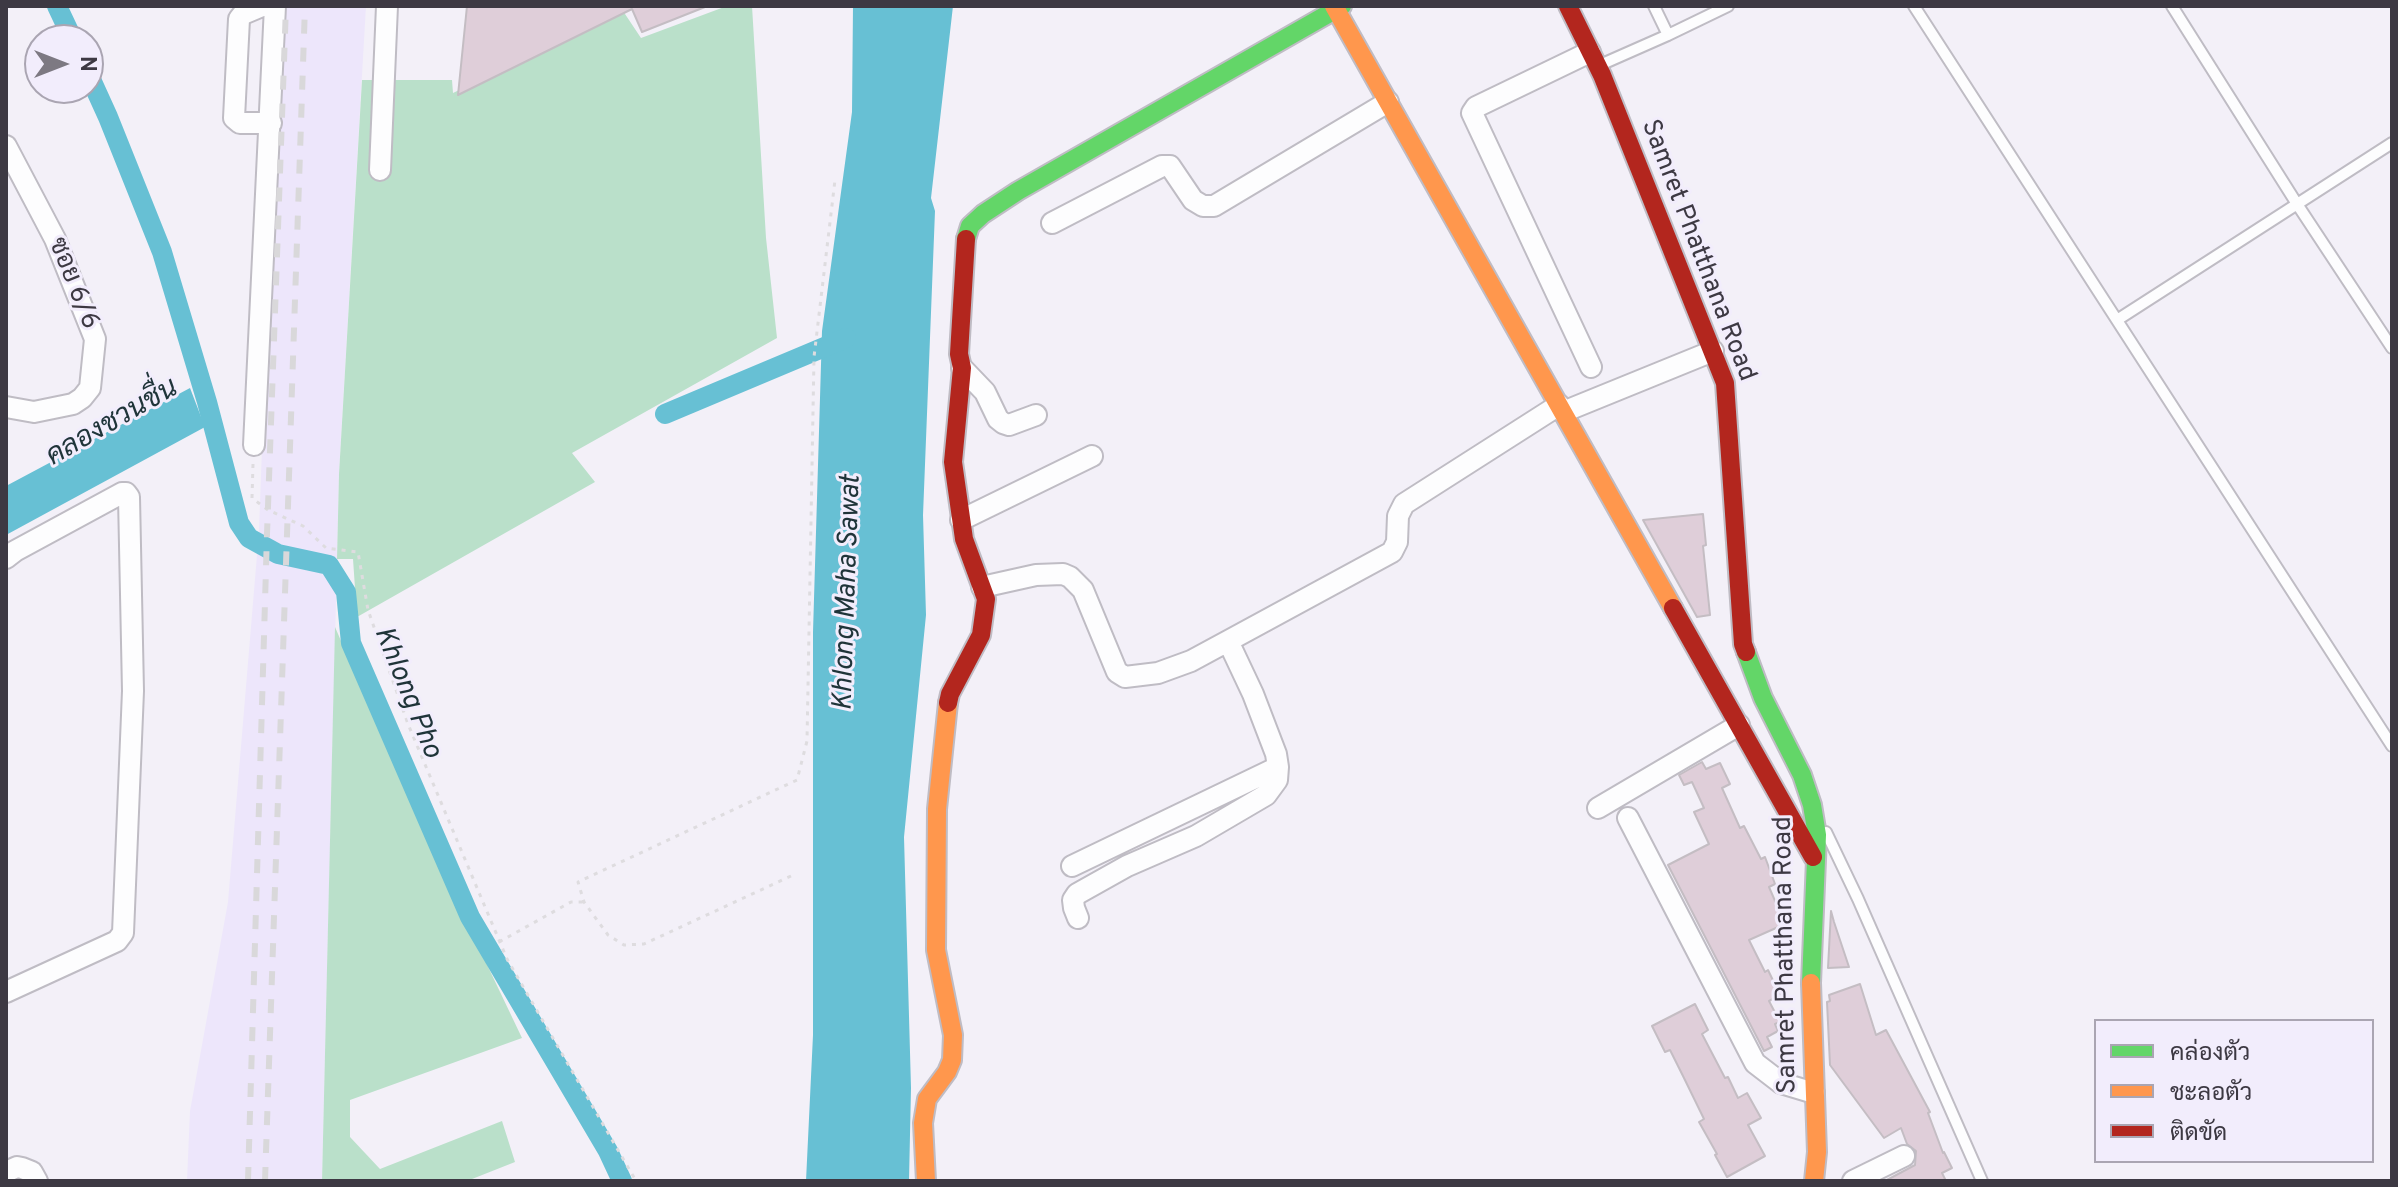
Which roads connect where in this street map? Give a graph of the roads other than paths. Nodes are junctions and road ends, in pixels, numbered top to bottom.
1 (262, 6) edge
2 (275, 6) edge
3 (387, 6) edge
4 (1568, 6) edge
5 (1654, 6) edge
6 (1728, 6) edge
7 (1914, 6) edge
8 (2172, 6) edge
9 (1337, 7) edge
10 (1668, 35) junction
11 (1594, 59) junction
12 (1388, 102) junction
13 (271, 123) junction
14 (2392, 143) edge
15 (6, 146) edge
16 (380, 170) dead end
17 (2297, 204) junction
18 (1052, 223) dead end
19 (2117, 320) junction
20 (2392, 348) edge
21 (1713, 351) junction
22 (1591, 367) dead end
23 (962, 368) junction
24 (6, 407) edge
25 (1561, 409) junction
26 (1036, 415) dead end
27 (254, 445) road end
28 (1092, 456) dead end
29 (961, 520) junction
30 (6, 558) edge
31 (982, 587) junction
32 (1228, 641) junction
33 (1739, 725) junction
34 (2392, 746) edge
35 (1278, 767) junction
36 (1812, 805) junction
37 (1598, 808) dead end
38 (1628, 818) dead end
39 (1816, 861) junction
40 (1072, 866) dead end
41 (1078, 918) dead end
42 (6, 992) edge
43 (1814, 1093) junction
44 (1904, 1156) dead end
45 (6, 1172) edge
46 (37, 1181) edge
47 (926, 1181) edge
48 (1814, 1181) edge
49 (1853, 1181) edge
50 (1982, 1181) edge

1 - 13 street
2 - 13 street
3 - 16 street
4 - 11 street, Samret Phatthana Road
5 - 10 lane
6 - 10 lane
7 - 19 lane
8 - 17 lane
9 - 12 street
9 - 23 street
10 - 11 lane
11 - 21 street, Samret Phatthana Road
11 - 22 street
12 - 18 street
12 - 25 street
13 - 27 street
14 - 17 lane
15 - 24 street, ซอย 6/6
17 - 19 lane
17 - 20 lane
19 - 34 lane
21 - 25 street
21 - 36 street, Samret Phatthana Road
23 - 26 street
23 - 29 street
25 - 32 street
25 - 33 street
28 - 29 street
29 - 31 street
30 - 42 street
31 - 32 street
31 - 47 street
32 - 35 street
33 - 37 street
33 - 39 street
35 - 40 street
35 - 41 street
36 - 39 street, Samret Phatthana Road
36 - 50 lane
38 - 43 street
39 - 43 street, Samret Phatthana Road
43 - 48 street, Samret Phatthana Road
44 - 49 street
45 - 46 street

